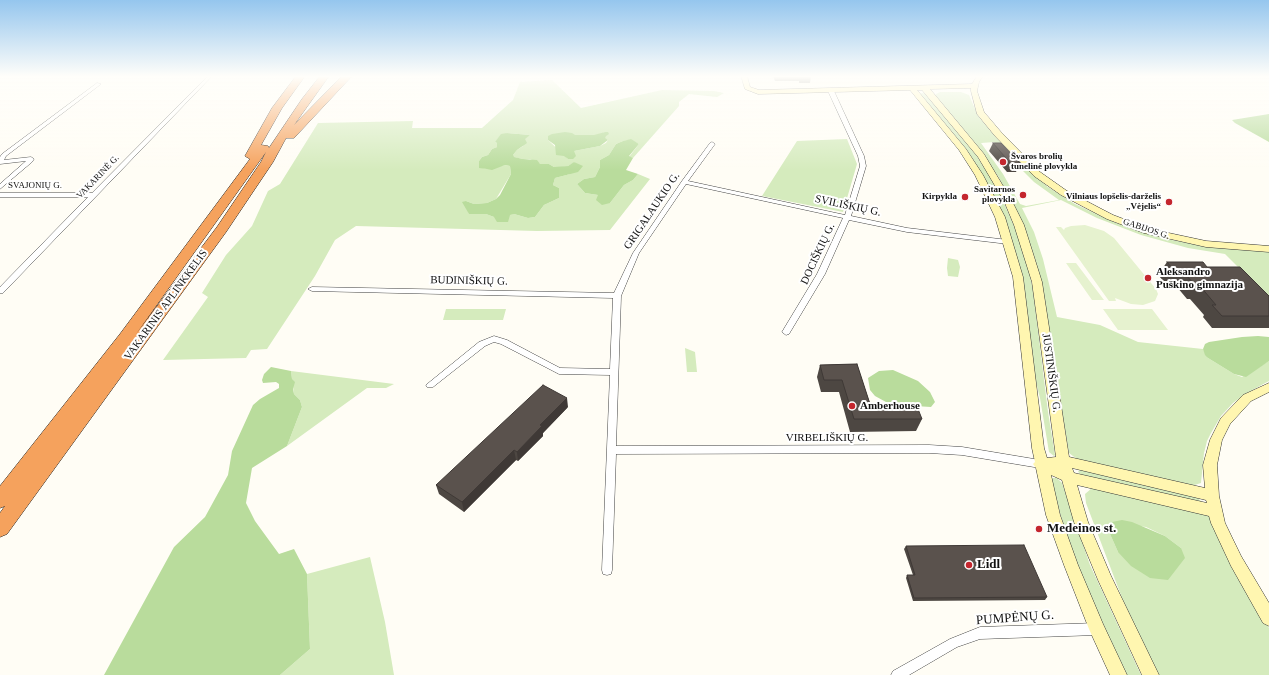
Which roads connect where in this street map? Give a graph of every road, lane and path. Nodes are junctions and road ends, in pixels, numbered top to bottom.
1 (68, 108) edge
2 (179, 108) edge
3 (277, 108) edge
4 (296, 108) edge
5 (300, 108) edge
6 (317, 108) edge
7 (839, 108) edge
8 (928, 108) edge
9 (941, 108) edge
10 (979, 108) edge
11 (712, 144) dead end
12 (0, 162) edge
13 (267, 162) junction
14 (684, 182) junction
15 (0, 186) edge
16 (0, 195) edge
17 (94, 195) junction
18 (229, 197) junction
19 (847, 217) junction
20 (1008, 242) junction
21 (1269, 248) edge
22 (312, 289) dead end
23 (0, 291) edge
24 (616, 300) junction
25 (786, 332) dead end
26 (614, 372) junction
27 (430, 385) dead end
28 (1269, 387) edge
29 (612, 450) junction
30 (1064, 461) junction
31 (1040, 464) junction
32 (1068, 477) junction
33 (1212, 496) junction
34 (0, 500) edge
35 (1215, 511) junction
36 (0, 528) edge
37 (607, 570) dead end
38 (1269, 618) edge
39 (1097, 629) junction
40 (897, 675) edge
41 (1119, 675) edge
42 (1151, 675) edge

1 - 12 street
2 - 17 street, VAKARINĖ G.
3 - 18 highway
4 - 18 highway, VAKARINIS APLINKKELIS
5 - 13 highway, VAKARINIS APLINKKELIS
6 - 13 highway
7 - 19 street, DOCIŠKIŲ G.
8 - 20 main road, JUSTINIŠKIŲ G.
9 - 30 main road, JUSTINIŠKIŲ G.
10 - 21 main road, GABIJOS G.
11 - 14 street, GRIGALAUKIO G.
12 - 15 street, SVAJONIŲ G.
13 - 36 highway, VAKARINIS APLINKKELIS
14 - 19 street, SVILIŠKIŲ G.
14 - 24 street, GRIGALAUKIO G.
16 - 17 street, SVAJONIŲ G.
17 - 23 street, VAKARINĖ G.
18 - 34 highway, VAKARINIS APLINKKELIS
19 - 20 street, SVILIŠKIŲ G.
19 - 25 street, DOCIŠKIŲ G.
20 - 31 main road, JUSTINIŠKIŲ G.
22 - 24 street, BUDINIŠKIŲ G.
24 - 26 street, GRIGALAUKIO G.
26 - 27 street
26 - 29 street, GRIGALAUKIO G.
28 - 33 main road
29 - 31 street, VIRBELIŠKIŲ G.
29 - 37 street, GRIGALAUKIO G.
30 - 31 main road
30 - 32 main road, JUSTINIŠKIŲ G.
30 - 33 main road
31 - 32 main road
31 - 39 main road, JUSTINIŠKIŲ G.
32 - 35 main road
32 - 42 main road, JUSTINIŠKIŲ G.
33 - 35 main road
35 - 38 main road
39 - 40 street, PUMPĖNŲ G.
39 - 41 main road, JUSTINIŠKIŲ G.

